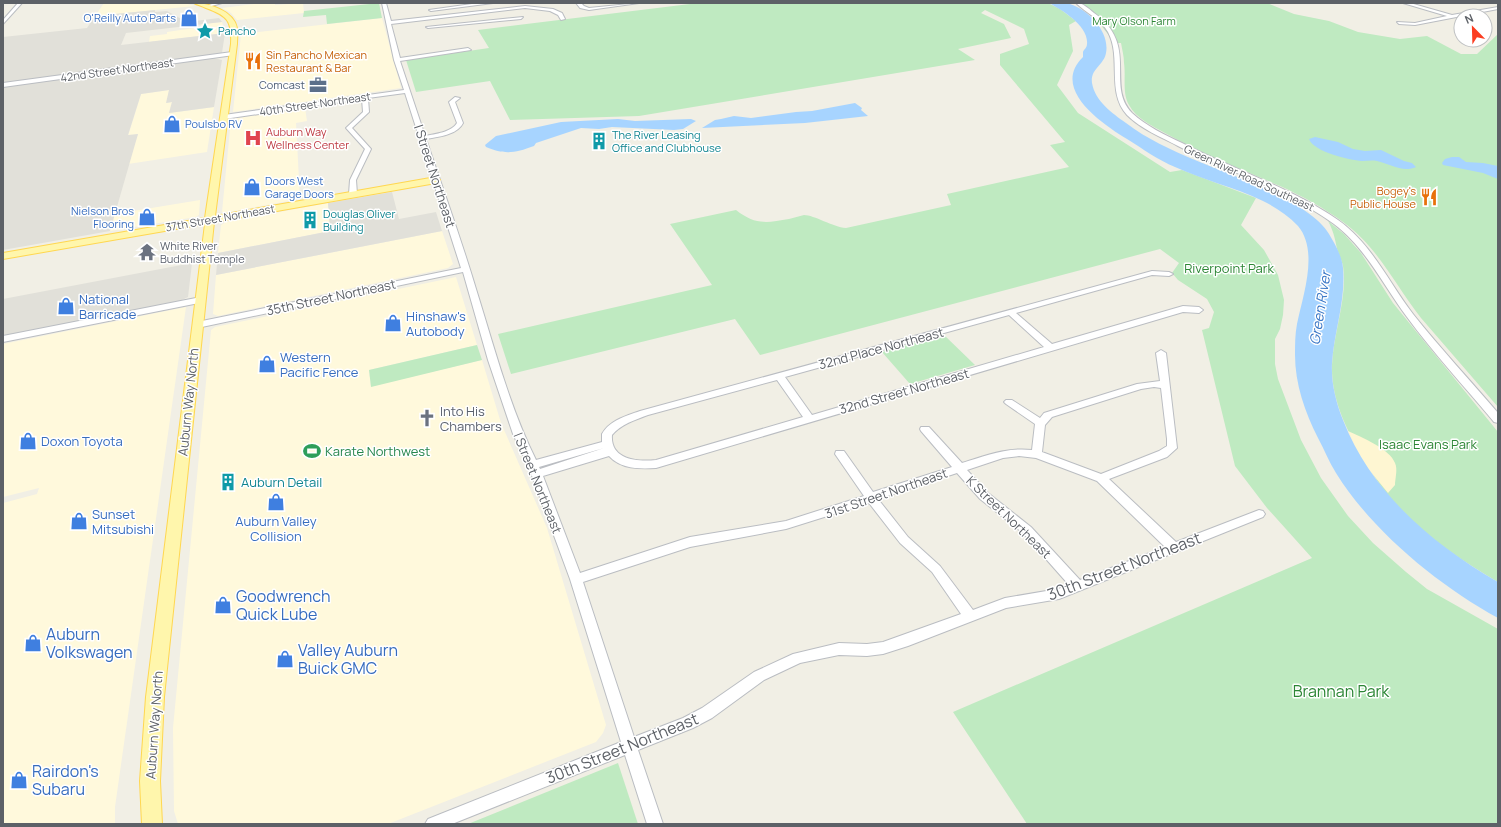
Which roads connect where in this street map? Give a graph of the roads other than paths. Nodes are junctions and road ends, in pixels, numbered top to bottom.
1 (20, 3) edge
2 (220, 3) edge
3 (384, 3) edge
4 (491, 3) edge
5 (549, 3) edge
6 (578, 3) edge
7 (637, 3) edge
8 (1078, 3) edge
9 (1405, 3) edge
10 (206, 4) edge
11 (474, 5) junction
12 (538, 8) edge
13 (430, 10) dead end
14 (478, 13) junction
15 (1452, 17) joint
16 (521, 18) dead end
17 (482, 22) junction
18 (3, 23) edge
19 (1399, 23) dead end
20 (389, 24) junction
21 (428, 27) dead end
22 (468, 50) dead end
23 (232, 54) junction
24 (397, 60) junction
25 (3, 85) edge
26 (407, 91) junction
27 (365, 97) junction
28 (457, 98) dead end
29 (224, 117) junction
30 (422, 138) junction
31 (436, 180) junction
32 (353, 194) junction
33 (210, 219) junction
34 (3, 256) edge
35 (466, 269) junction
36 (1170, 274) dead end
37 (201, 300) junction
38 (1199, 310) dead end
39 (1010, 312) junction
40 (197, 325) junction
41 (3, 339) edge
42 (1051, 348) junction
43 (1161, 352) dead end
44 (779, 376) junction
45 (1165, 385) junction
46 (1009, 402) dead end
47 (810, 419) junction
48 (1498, 420) edge
49 (1041, 422) junction
50 (925, 429) dead end
51 (610, 448) junction
52 (840, 454) dead end
53 (1037, 454) junction
54 (960, 468) junction
55 (535, 470) junction
56 (1100, 478) junction
57 (871, 498) junction
58 (1259, 514) dead end
59 (1174, 548) junction
60 (576, 579) junction
61 (1078, 586) junction
62 (970, 616) junction
63 (629, 746) junction
64 (152, 824) edge
65 (433, 824) edge
66 (655, 824) edge

1 - 18 street
2 - 10 street
3 - 20 street, I Street Northeast
4 - 11 street
5 - 12 street
6 - 7 street
8 - 48 street, Green River Road Southeast
9 - 15 street
10 - 23 main road, Auburn Way North
11 - 13 street
11 - 14 street
12 - 14 street
14 - 17 street
14 - 20 street
15 - 19 street
16 - 17 street
17 - 21 street
20 - 24 street, I Street Northeast
22 - 24 street
23 - 25 street, 42nd Street Northeast
23 - 29 main road, Auburn Way North
24 - 26 street, I Street Northeast
26 - 27 street, 40th Street Northeast
26 - 30 street, I Street Northeast
27 - 29 street, 40th Street Northeast
27 - 32 street
28 - 30 street
29 - 33 main road, Auburn Way North
30 - 31 street, I Street Northeast
31 - 32 main road, 37th Street Northeast
31 - 35 street, I Street Northeast
32 - 33 main road, 37th Street Northeast
33 - 34 main road, 37th Street Northeast
33 - 37 main road, Auburn Way North
35 - 40 street, 35th Street Northeast
35 - 55 street, I Street Northeast
36 - 39 street, 32nd Place Northeast
37 - 40 main road, Auburn Way North
37 - 41 street
38 - 42 street, 32nd Street Northeast
39 - 42 street
39 - 44 street, 32nd Place Northeast
40 - 64 main road, Auburn Way North
42 - 47 street, 32nd Street Northeast
43 - 45 street
44 - 47 street
44 - 51 street, 32nd Place Northeast
45 - 49 street
45 - 56 street
46 - 49 street
47 - 51 street, 32nd Street Northeast
49 - 53 street
50 - 54 street, K Street Northeast
51 - 55 street
52 - 57 street
53 - 54 street, 31st Street Northeast
53 - 56 street, 31st Street Northeast
54 - 57 street, 31st Street Northeast
54 - 61 street, K Street Northeast
55 - 60 street, I Street Northeast
56 - 59 street
57 - 60 street, 31st Street Northeast
57 - 62 street
58 - 59 street, 30th Street Northeast
59 - 61 street, 30th Street Northeast
60 - 63 street, I Street Northeast
61 - 62 street, 30th Street Northeast
62 - 63 street, 30th Street Northeast
63 - 65 street, 30th Street Northeast
63 - 66 street, I Street Northeast

